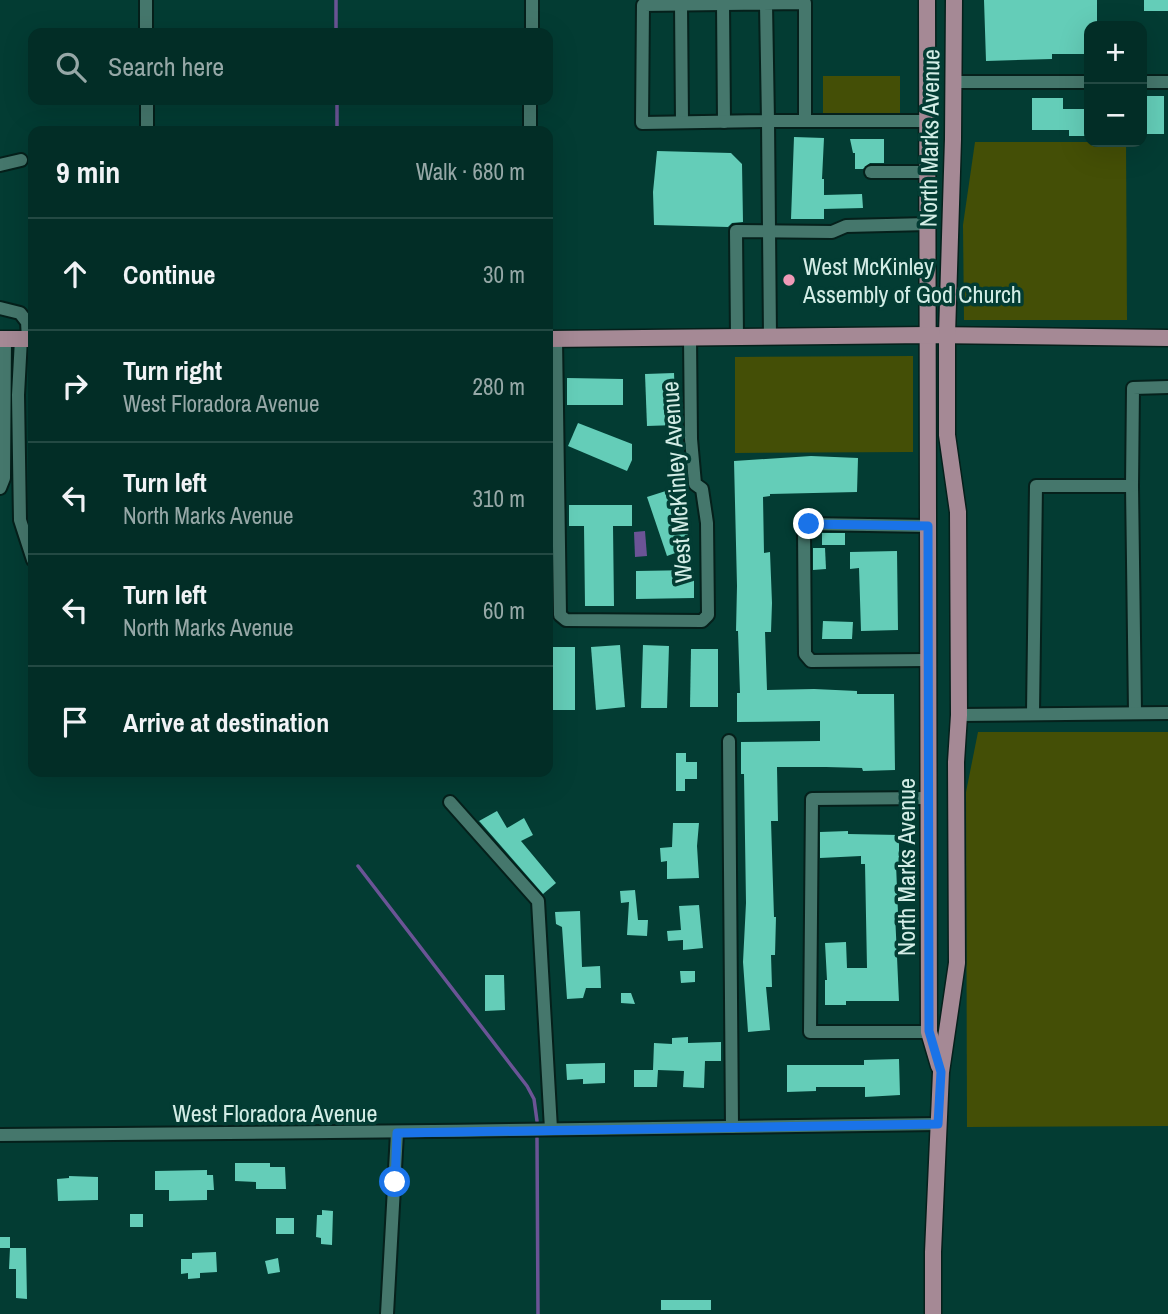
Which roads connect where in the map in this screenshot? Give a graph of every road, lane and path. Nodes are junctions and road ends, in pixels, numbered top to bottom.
1 (146, 0) edge
2 (533, 0) edge
3 (927, 0) edge
4 (954, 0) edge
5 (723, 4) junction
6 (766, 4) junction
7 (681, 5) junction
8 (146, 28) edge
9 (532, 28) edge
10 (954, 82) junction
11 (1084, 82) edge
12 (1147, 82) edge
13 (1168, 82) edge
14 (147, 105) edge
15 (530, 105) edge
16 (805, 120) junction
17 (768, 121) junction
18 (927, 121) junction
19 (682, 122) junction
20 (724, 122) junction
21 (147, 126) edge
22 (530, 126) edge
23 (21, 160) dead end
24 (0, 165) edge
25 (871, 172) dead end
26 (928, 172) junction
27 (928, 224) junction
28 (769, 230) junction
29 (0, 308) edge
30 (929, 335) junction
31 (947, 335) junction
32 (690, 337) junction
33 (737, 337) junction
34 (770, 337) junction
35 (1168, 338) edge
36 (18, 339) edge
37 (553, 339) edge
38 (553, 374) edge
39 (1168, 387) edge
40 (1132, 486) junction
41 (0, 488) edge
42 (928, 526) junction
43 (28, 545) edge
44 (928, 660) junction
45 (1135, 712) junction
46 (1033, 713) junction
47 (1168, 713) edge
48 (959, 715) junction
49 (729, 741) dead end
50 (928, 798) junction
51 (450, 802) dead end
52 (929, 1031) junction
53 (941, 1072) junction
54 (938, 1124) junction
55 (732, 1127) junction
56 (551, 1129) junction
57 (397, 1133) junction
58 (0, 1135) edge
59 (387, 1314) edge
60 (933, 1314) edge

1 - 8 street
2 - 9 street
3 - 18 main road, North Marks Avenue
4 - 10 main road, North Marks Avenue
5 - 6 street
5 - 7 street
5 - 20 street
6 - 16 street
6 - 17 street
7 - 19 street
7 - 19 street
10 - 11 street
10 - 31 main road, North Marks Avenue
12 - 13 street
14 - 21 street
15 - 22 street
16 - 17 street
16 - 18 street
17 - 20 street
17 - 28 street
18 - 26 main road, North Marks Avenue
19 - 20 street
23 - 24 street
25 - 26 street
26 - 27 main road, North Marks Avenue
27 - 28 street
27 - 30 main road, North Marks Avenue
28 - 33 street
28 - 34 street
29 - 36 street
30 - 31 main road, West McKinley Avenue
30 - 34 main road, West McKinley Avenue
30 - 42 main road, North Marks Avenue
31 - 35 main road, West McKinley Avenue
31 - 48 main road, North Marks Avenue
32 - 33 main road, West McKinley Avenue
32 - 37 main road, West McKinley Avenue
32 - 38 street, West McKinley Avenue
33 - 34 main road, West McKinley Avenue
36 - 41 street
36 - 43 street
39 - 40 street
40 - 45 street
40 - 46 street
42 - 44 main road, North Marks Avenue
42 - 44 street
44 - 50 main road, North Marks Avenue
45 - 46 street
45 - 47 street
46 - 48 street
48 - 53 main road, North Marks Avenue
49 - 55 street
50 - 52 main road, North Marks Avenue
50 - 52 street
51 - 56 street
52 - 53 main road, North Marks Avenue
53 - 54 main road, North Marks Avenue
54 - 55 street, West Floradora Avenue
54 - 60 main road, North Marks Avenue
55 - 56 street, West Floradora Avenue
56 - 57 street, West Floradora Avenue
57 - 58 street, West Floradora Avenue
57 - 59 street

